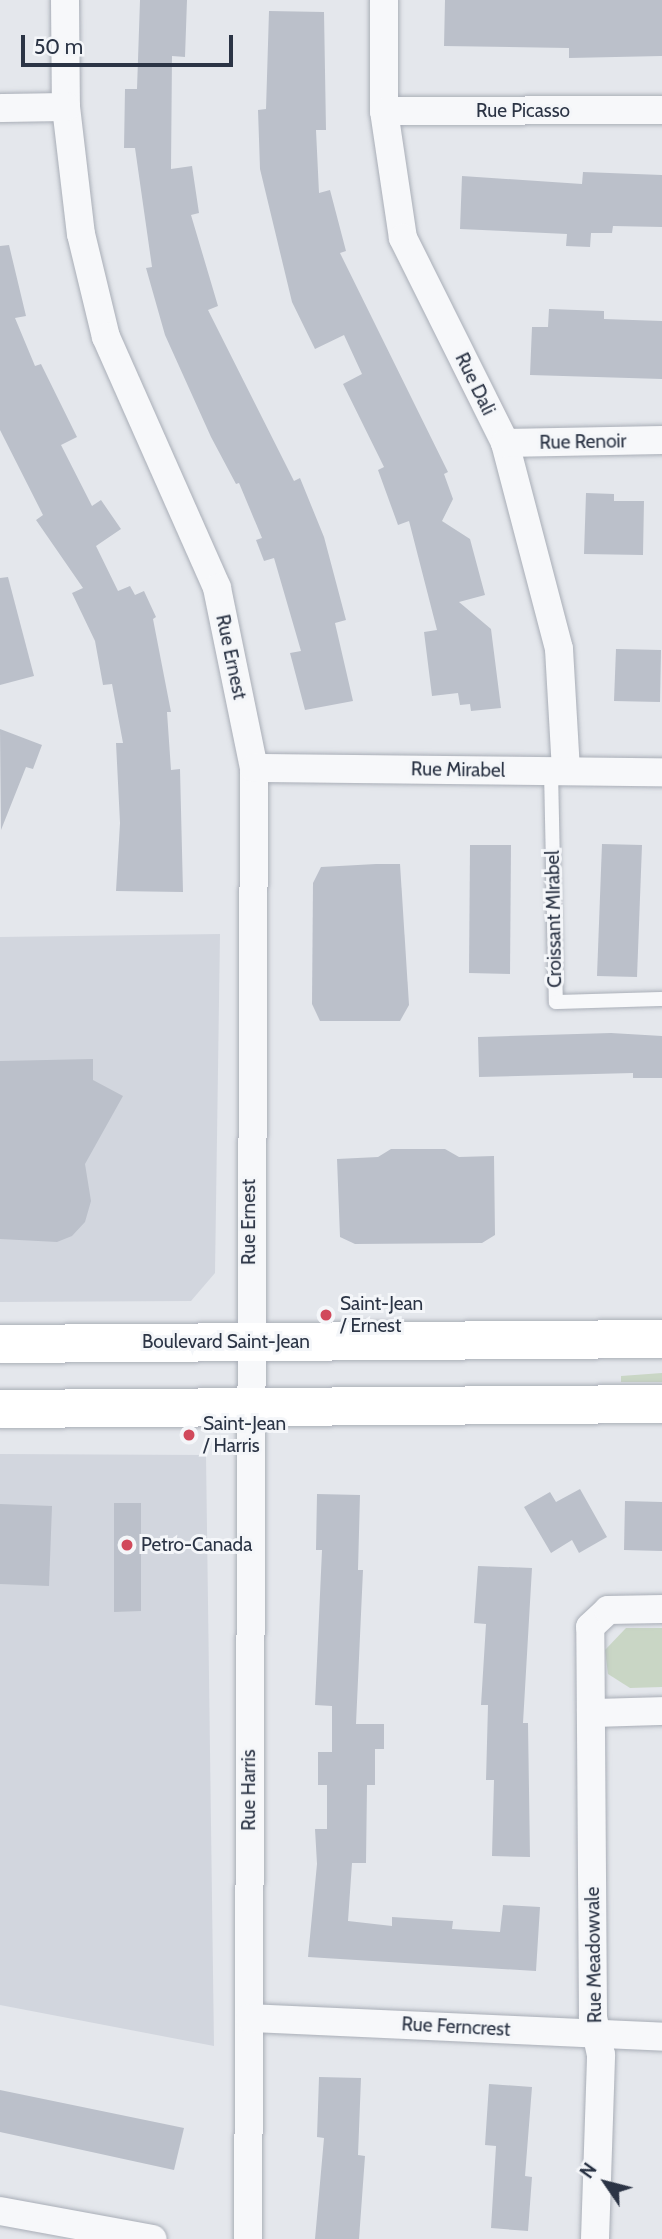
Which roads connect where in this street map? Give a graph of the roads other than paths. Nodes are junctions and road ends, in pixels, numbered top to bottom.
1 (65, 0) edge
2 (384, 0) edge
3 (66, 107) junction
4 (0, 108) edge
5 (662, 110) edge
6 (384, 111) junction
7 (662, 440) edge
8 (505, 443) junction
9 (254, 768) junction
10 (558, 771) junction
11 (662, 772) edge
12 (662, 999) edge
13 (662, 1339) edge
14 (248, 1341) junction
15 (0, 1344) edge
16 (662, 1404) edge
17 (249, 1408) junction
18 (0, 1409) edge
19 (662, 1609) edge
20 (662, 1712) edge
21 (591, 1713) junction
22 (250, 2018) junction
23 (596, 2034) junction
24 (662, 2037) edge
25 (0, 2211) edge
26 (152, 2239) edge
27 (248, 2239) edge
28 (595, 2239) edge

1 - 3 street, Rue Ernest
2 - 6 street, Rue Dali
3 - 4 street
3 - 9 street, Rue Ernest
5 - 6 street, Rue Picasso
6 - 8 street, Rue Dali
7 - 8 street, Rue Renoir
8 - 10 street, Rue Dali
9 - 10 street, Rue Mirabel
9 - 14 street, Rue Ernest
10 - 11 street, Rue Mirabel
10 - 12 lane, Croissant MIrabel
13 - 14 main road, Boulevard Saint-Jean
14 - 15 main road, Boulevard Saint-Jean
14 - 17 street, Rue Harris
16 - 17 main road
17 - 18 main road
17 - 22 street, Rue Harris
19 - 21 street, Rue Meadowvale
20 - 21 street
21 - 23 street, Rue Meadowvale
22 - 23 street, Rue Ferncrest
22 - 27 street, Rue Harris
23 - 24 street, Rue Ferncrest
23 - 28 street, Rue Meadowvale
25 - 26 street

